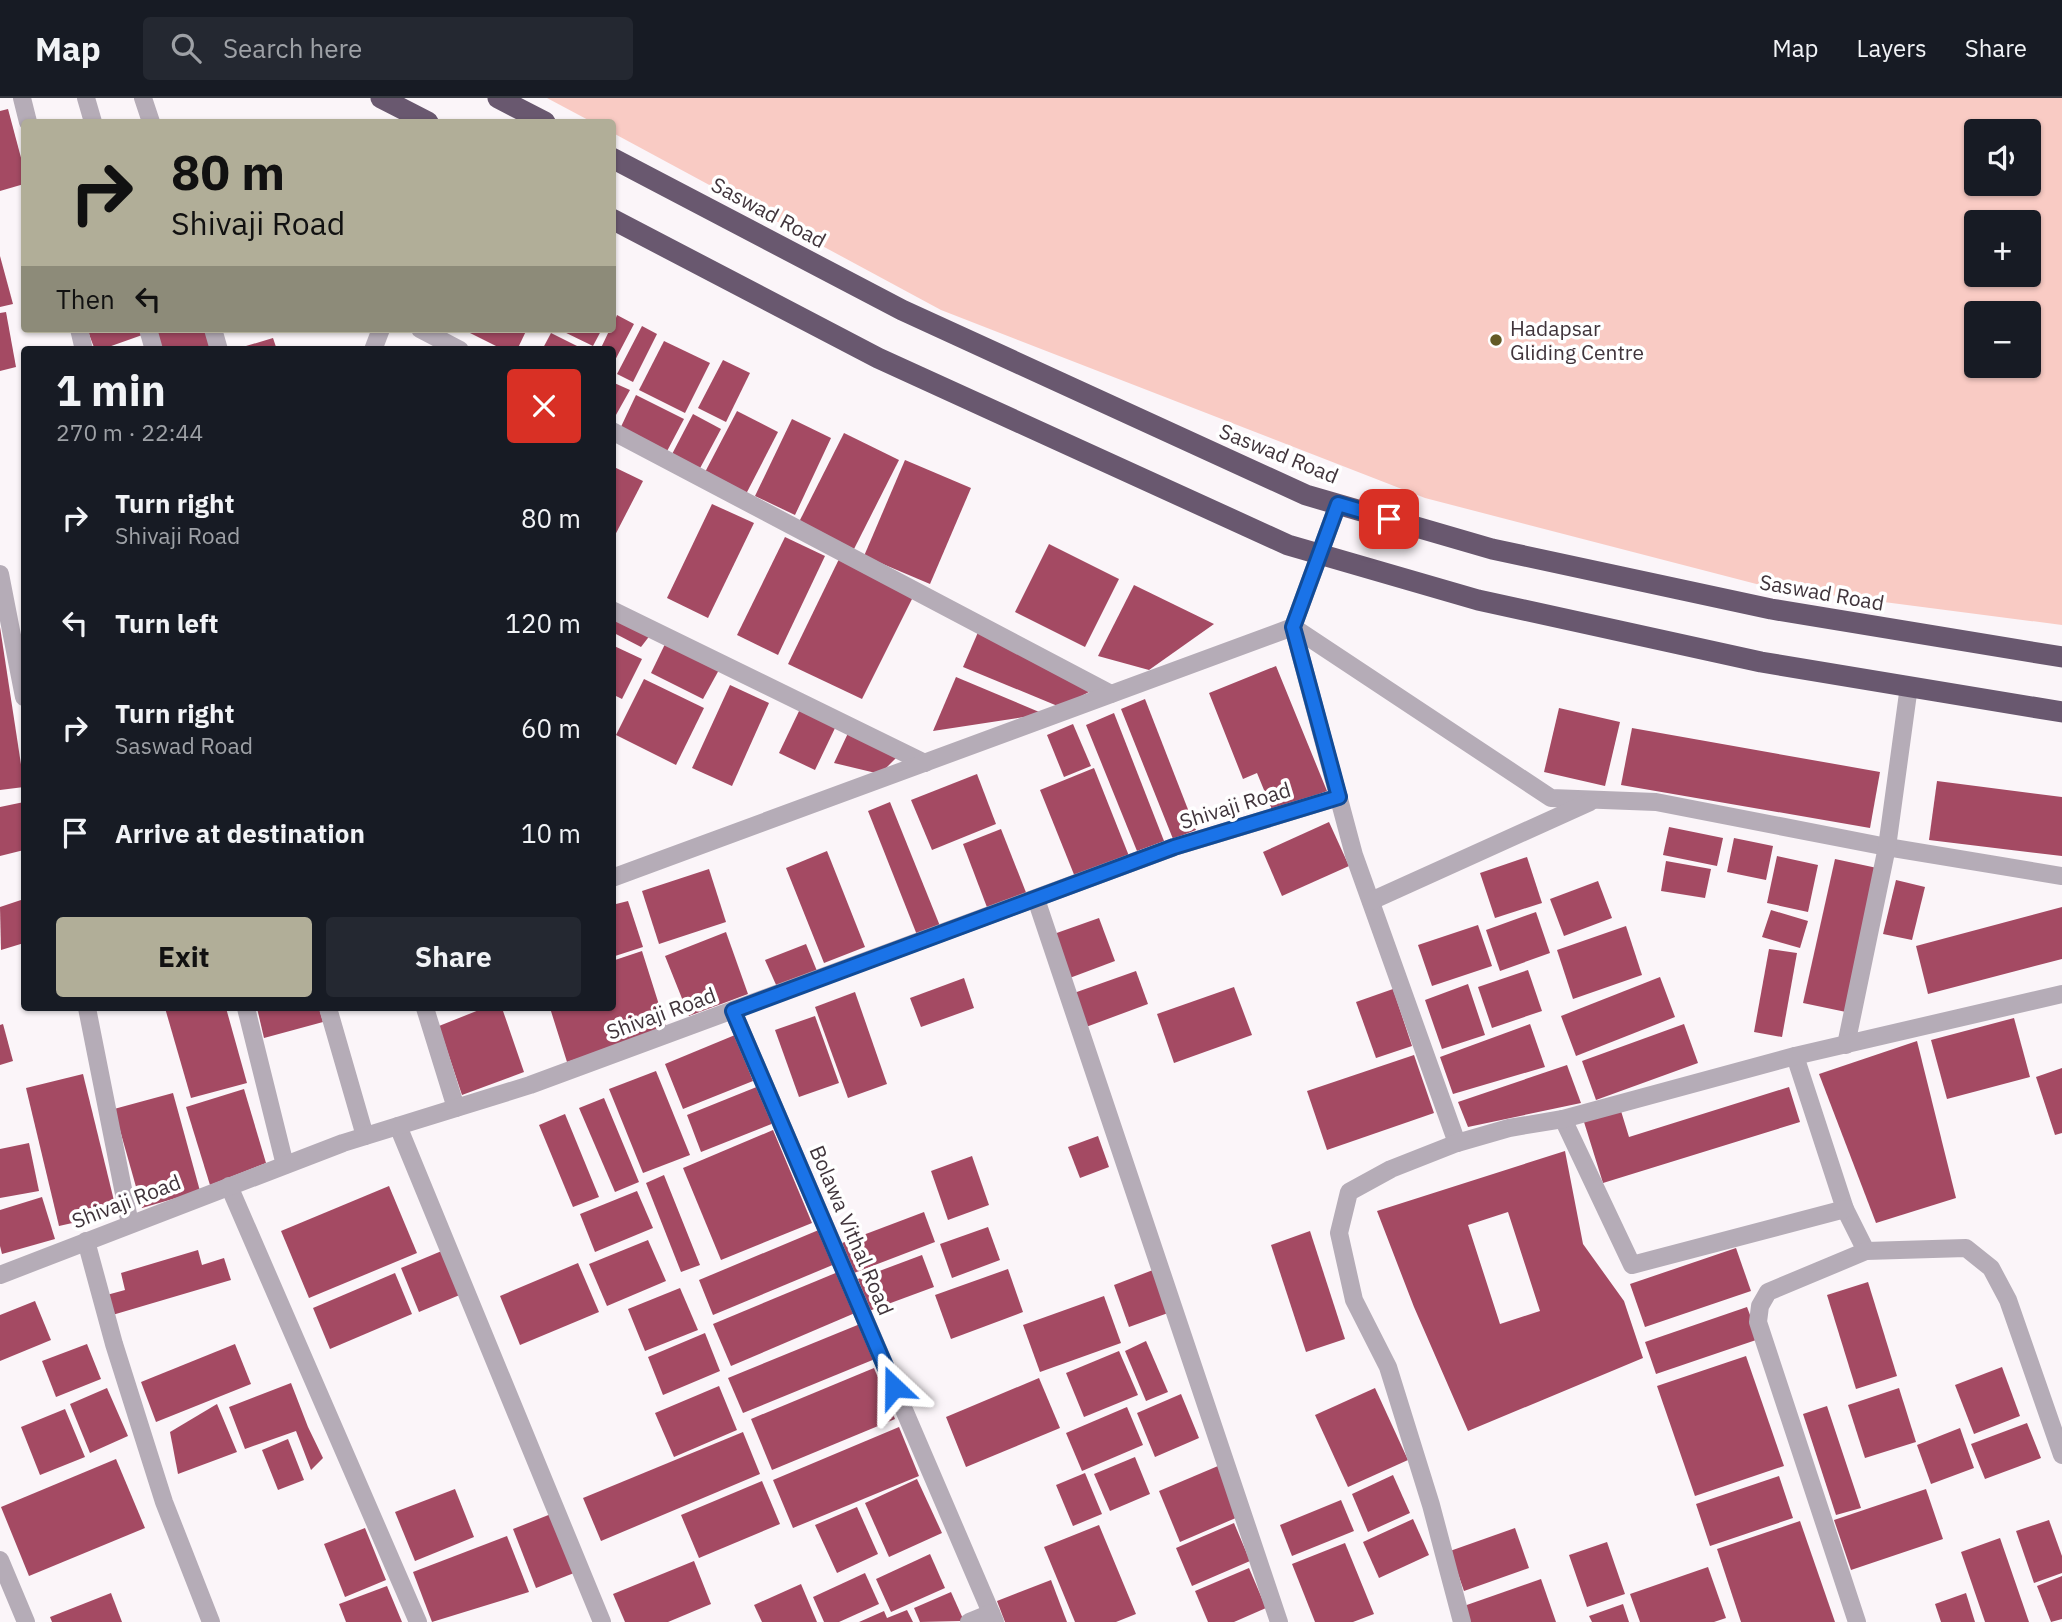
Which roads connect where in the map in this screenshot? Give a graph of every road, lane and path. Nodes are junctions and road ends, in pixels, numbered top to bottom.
1 (22, 98) edge
2 (86, 98) edge
3 (143, 98) edge
4 (382, 98) edge
5 (498, 98) edge
6 (27, 119) edge
7 (92, 119) edge
8 (150, 119) edge
9 (422, 119) edge
10 (538, 119) edge
11 (616, 160) edge
12 (616, 221) edge
13 (428, 333) edge
14 (452, 346) edge
15 (616, 433) edge
16 (1338, 504) junction
17 (1320, 555) junction
18 (0, 574) edge
19 (616, 613) edge
20 (1293, 627) junction
21 (2062, 657) edge
22 (21, 682) edge
23 (1909, 687) junction
24 (1111, 694) junction
25 (2062, 712) edge
26 (925, 763) junction
27 (1339, 797) junction
28 (1593, 800) junction
29 (1887, 847) junction
30 (2062, 876) edge
31 (616, 877) edge
32 (1036, 899) junction
33 (1371, 901) junction
34 (2062, 994) edge
35 (88, 1011) edge
36 (247, 1011) edge
37 (329, 1011) edge
38 (426, 1011) edge
39 (733, 1011) junction
40 (1846, 1045) junction
41 (1795, 1056) junction
42 (456, 1108) junction
43 (1563, 1119) junction
44 (398, 1126) junction
45 (365, 1136) junction
46 (1457, 1143) junction
47 (285, 1165) junction
48 (229, 1186) junction
49 (1845, 1209) junction
50 (130, 1224) junction
51 (86, 1241) junction
52 (1867, 1251) junction
53 (0, 1275) edge
54 (2062, 1455) edge
55 (0, 1560) edge
56 (993, 1617) edge
57 (26, 1622) edge
58 (211, 1622) edge
59 (418, 1622) edge
60 (602, 1622) edge
61 (969, 1622) edge
62 (1279, 1622) edge
63 (1462, 1622) edge
64 (1857, 1622) edge

1 - 6 street
2 - 7 street
3 - 8 street
4 - 9 highway
5 - 10 highway
11 - 16 highway, Saswad Road
12 - 17 highway
13 - 14 street
15 - 24 street
16 - 17 street
16 - 21 highway, Saswad Road
17 - 20 street
17 - 23 highway
18 - 22 street
19 - 26 street
20 - 24 street
20 - 27 street
20 - 28 street
23 - 25 highway
23 - 29 street
24 - 26 street
26 - 31 street
27 - 32 street, Shivaji Road
27 - 33 street
28 - 29 street
28 - 33 street
29 - 30 street
29 - 40 street
32 - 39 street, Shivaji Road
32 - 62 street
33 - 46 street
34 - 40 street
35 - 50 street
36 - 47 street
37 - 45 street
38 - 42 street
39 - 42 street, Shivaji Road
39 - 56 street, Bolawa Vithal Road
40 - 41 street
41 - 43 street
41 - 49 street
42 - 44 street, Shivaji Road
43 - 46 street
43 - 49 street
44 - 45 street, Shivaji Road
44 - 60 street
45 - 47 street, Shivaji Road
46 - 63 street
47 - 48 street, Shivaji Road
48 - 50 street, Shivaji Road
48 - 59 street
49 - 52 street
50 - 51 street, Shivaji Road
51 - 53 street, Shivaji Road
51 - 58 street
52 - 54 street
52 - 64 street
55 - 57 street
56 - 61 street

